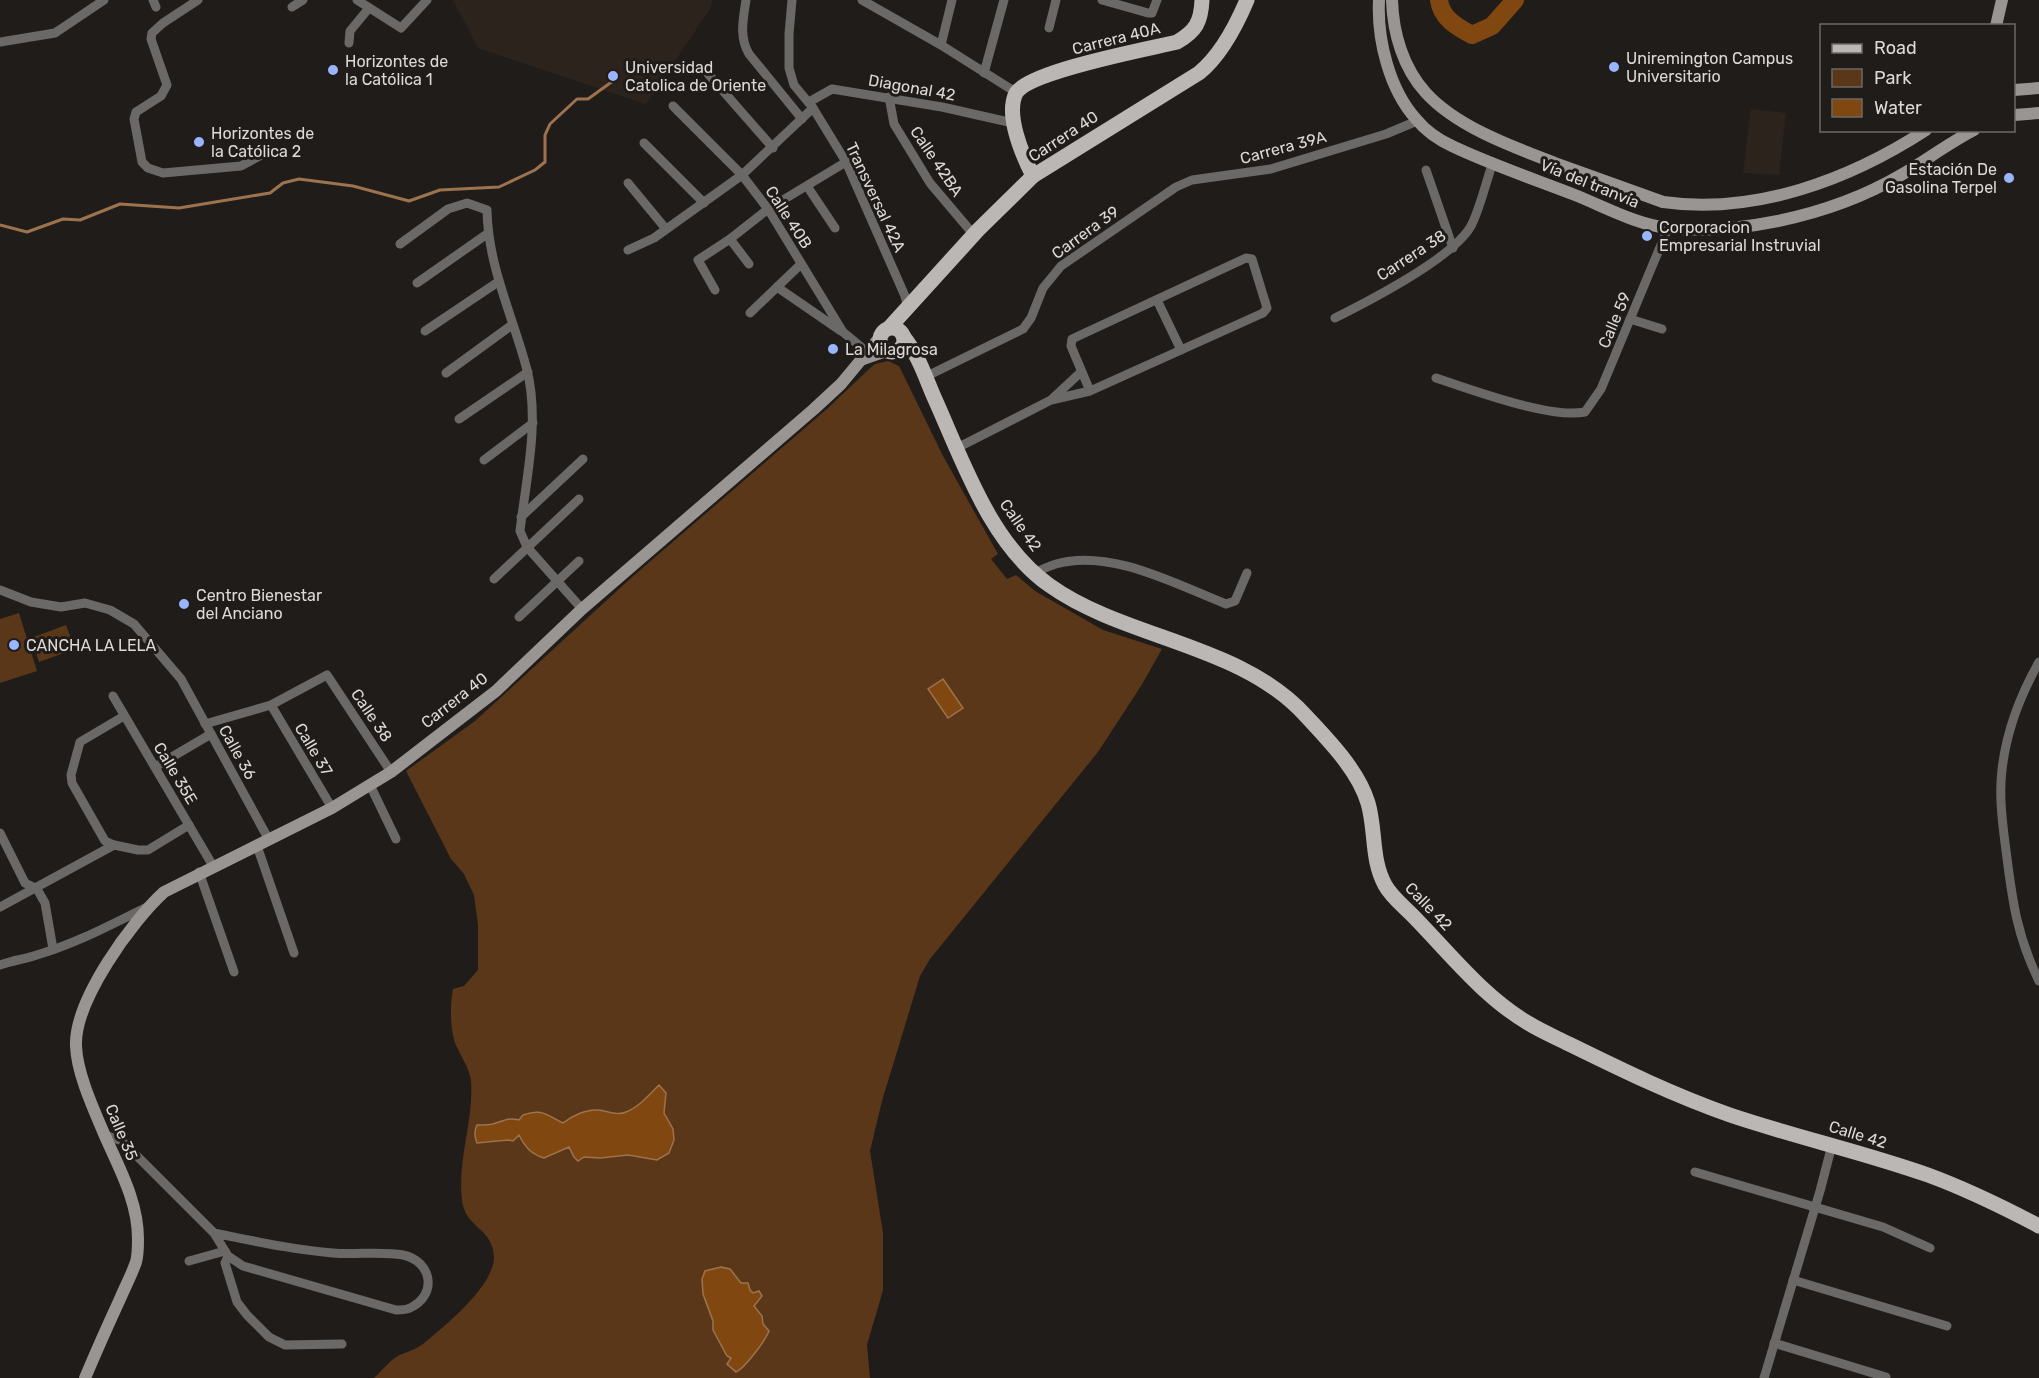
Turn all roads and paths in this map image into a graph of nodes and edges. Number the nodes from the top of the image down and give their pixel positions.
1 (104, 0) edge
2 (198, 0) edge
3 (303, 0) edge
4 (357, 0) edge
5 (427, 0) edge
6 (746, 0) edge
7 (792, 0) edge
8 (862, 0) edge
9 (952, 0) edge
10 (1004, 0) edge
11 (1056, 0) edge
12 (1103, 0) edge
13 (1157, 0) edge
14 (1202, 0) edge
15 (1247, 0) edge
16 (1392, 0) edge
17 (2002, 0) edge
18 (1379, 3) edge
19 (292, 7) dead end
20 (369, 8) junction
21 (1996, 24) edge
22 (1049, 28) dead end
23 (0, 42) edge
24 (349, 43) dead end
25 (941, 45) junction
26 (703, 68) dead end
27 (984, 73) junction
28 (2039, 88) edge
29 (2015, 90) edge
30 (1017, 93) junction
31 (889, 97) junction
32 (811, 105) junction
33 (673, 106) dead end
34 (2039, 113) edge
35 (2015, 115) edge
36 (802, 118) junction
37 (1417, 120) junction
38 (1013, 123) junction
39 (1923, 132) edge
40 (1970, 132) edge
41 (644, 143) dead end
42 (773, 148) junction
43 (267, 152) dead end
44 (846, 162) junction
45 (1493, 162) junction
46 (1426, 170) dead end
47 (742, 175) junction
48 (1033, 176) junction
49 (628, 183) dead end
50 (807, 186) junction
51 (1158, 198) joint
52 (704, 203) junction
53 (768, 209) junction
54 (835, 228) dead end
55 (1668, 228) junction
56 (666, 230) junction
57 (487, 234) junction
58 (974, 235) junction
59 (730, 239) junction
60 (400, 244) dead end
61 (1454, 248) junction
62 (628, 250) dead end
63 (749, 264) dead end
64 (801, 264) junction
65 (498, 282) junction
66 (417, 283) dead end
67 (777, 287) junction
68 (716, 290) dead end
69 (1156, 300) junction
70 (905, 311) junction
71 (750, 313) dead end
72 (1335, 318) dead end
73 (1630, 319) junction
74 (512, 325) junction
75 (1662, 329) dead end
76 (425, 331) dead end
77 (843, 332) junction
78 (892, 339) junction
79 (1181, 350) junction
80 (865, 356) junction
81 (528, 372) junction
82 (1081, 372) junction
83 (446, 373) dead end
84 (924, 375) junction
85 (1436, 378) dead end
86 (1090, 391) junction
87 (1051, 400) junction
88 (459, 419) dead end
89 (533, 423) junction
90 (957, 448) junction
91 (583, 459) dead end
92 (484, 460) dead end
93 (579, 499) dead end
94 (521, 517) junction
95 (527, 547) junction
96 (579, 561) dead end
97 (1034, 573) junction
98 (1247, 573) dead end
99 (494, 579) dead end
100 (557, 581) junction
101 (0, 590) edge
102 (582, 609) junction
103 (519, 617) dead end
104 (2039, 662) edge
105 (113, 696) dead end
106 (271, 705) junction
107 (124, 716) junction
108 (205, 724) junction
109 (211, 734) junction
110 (155, 767) junction
111 (392, 772) junction
112 (370, 784) junction
113 (332, 808) junction
114 (189, 825) junction
115 (0, 833) edge
116 (396, 839) dead end
117 (269, 840) junction
118 (114, 844) junction
119 (257, 846) junction
120 (213, 866) junction
121 (199, 872) junction
122 (37, 889) junction
123 (0, 907) edge
124 (147, 907) junction
125 (53, 949) junction
126 (294, 953) dead end
127 (0, 965) edge
128 (234, 972) dead end
129 (2039, 981) edge
130 (105, 1135) junction
131 (1832, 1145) junction
132 (1695, 1172) dead end
133 (1815, 1207) junction
134 (2039, 1226) edge
135 (214, 1233) junction
136 (1930, 1248) dead end
137 (226, 1254) junction
138 (189, 1261) dead end
139 (1793, 1280) junction
140 (1947, 1326) dead end
141 (1774, 1343) junction
142 (342, 1344) dead end
143 (1886, 1377) edge
144 (85, 1378) edge
145 (1764, 1378) edge

1 - 23 street
2 - 43 street
3 - 19 street
4 - 20 street
5 - 20 street
6 - 36 street
7 - 32 street, Transversal 42A
8 - 25 street
9 - 25 street
10 - 27 street
11 - 22 street
12 - 13 street
14 - 30 main road, Carrera 40A
15 - 48 main road, Carrera 40
16 - 39 main road, Vía del tranvía
17 - 21 main road
18 - 37 main road, Vía del tranvía
20 - 24 street
25 - 27 street
26 - 42 street
27 - 30 street
28 - 29 main road
30 - 38 main road
31 - 32 street, Diagonal 42
31 - 38 street, Diagonal 42
31 - 58 street, Calle 42BA
32 - 36 street, Diagonal 42
32 - 44 street, Transversal 42A
33 - 47 street, Calle 40B
34 - 35 main road
36 - 42 street, Diagonal 42
37 - 45 main road, Vía del tranvía
37 - 51 street, Carrera 39A
38 - 48 main road
40 - 55 main road, Vía del tranvía
41 - 52 street
42 - 47 street, Diagonal 42
44 - 50 street
44 - 70 street, Transversal 42A
45 - 55 main road, Vía del tranvía
45 - 61 street, Carrera 38
46 - 61 street
47 - 52 street, Diagonal 42
47 - 53 street, Calle 40B
48 - 58 main road, Carrera 40
49 - 56 street
50 - 53 street
50 - 54 street
51 - 84 street, Carrera 39
52 - 56 street, Diagonal 42
53 - 59 street
53 - 64 street, Calle 40B
55 - 73 street, Calle 59
56 - 62 street, Diagonal 42
57 - 60 street
57 - 65 street
57 - 66 street
58 - 70 main road, Carrera 40
59 - 63 street
59 - 68 street
61 - 72 street, Carrera 38
64 - 67 street
64 - 77 street, Calle 40B
65 - 74 street
65 - 76 street
67 - 71 street
67 - 77 street
69 - 79 street
69 - 79 street
69 - 82 street
70 - 78 main road
73 - 75 street
73 - 85 street, Calle 59
74 - 81 street
74 - 83 street
77 - 80 street, Calle 40B
78 - 80 main road
78 - 84 main road
79 - 86 street
80 - 102 main road, Carrera 40
81 - 88 street
81 - 89 street
82 - 86 street
82 - 87 street
84 - 90 main road, Calle 42
86 - 87 street
87 - 90 street
89 - 92 street
89 - 94 street
90 - 97 main road, Calle 42
91 - 94 street
93 - 95 street
94 - 95 street
95 - 99 street
95 - 100 street
96 - 100 street
97 - 98 street
97 - 131 main road, Calle 42
100 - 102 street
100 - 103 street
101 - 108 street, Calle 36
102 - 111 main road, Carrera 40
104 - 129 street
105 - 107 street, Calle 35E
106 - 108 street
106 - 111 street, Calle 38
106 - 113 street, Calle 37
107 - 110 street, Calle 35E
107 - 118 street
108 - 109 street, Calle 36
109 - 110 street
109 - 117 street, Calle 36
110 - 114 street, Calle 35E
111 - 112 main road, Carrera 40
112 - 113 main road, Carrera 40
112 - 116 street
113 - 117 main road, Carrera 40
114 - 118 street
114 - 120 street, Calle 35E
115 - 122 street
117 - 119 main road, Carrera 40
118 - 122 street
119 - 120 main road, Carrera 40
119 - 126 street
120 - 121 main road, Carrera 40
121 - 124 main road, Carrera 40
121 - 128 street
122 - 123 street
122 - 125 street
124 - 125 street, Carrera 40
124 - 130 main road, Calle 35
125 - 127 street, Carrera 40
130 - 135 street
130 - 144 main road, Calle 35
131 - 133 street
131 - 134 main road, Calle 42
132 - 133 street
133 - 136 street
133 - 139 street
135 - 137 street
135 - 137 street
137 - 138 street
137 - 142 street
139 - 140 street
139 - 141 street
141 - 143 street
141 - 145 street

